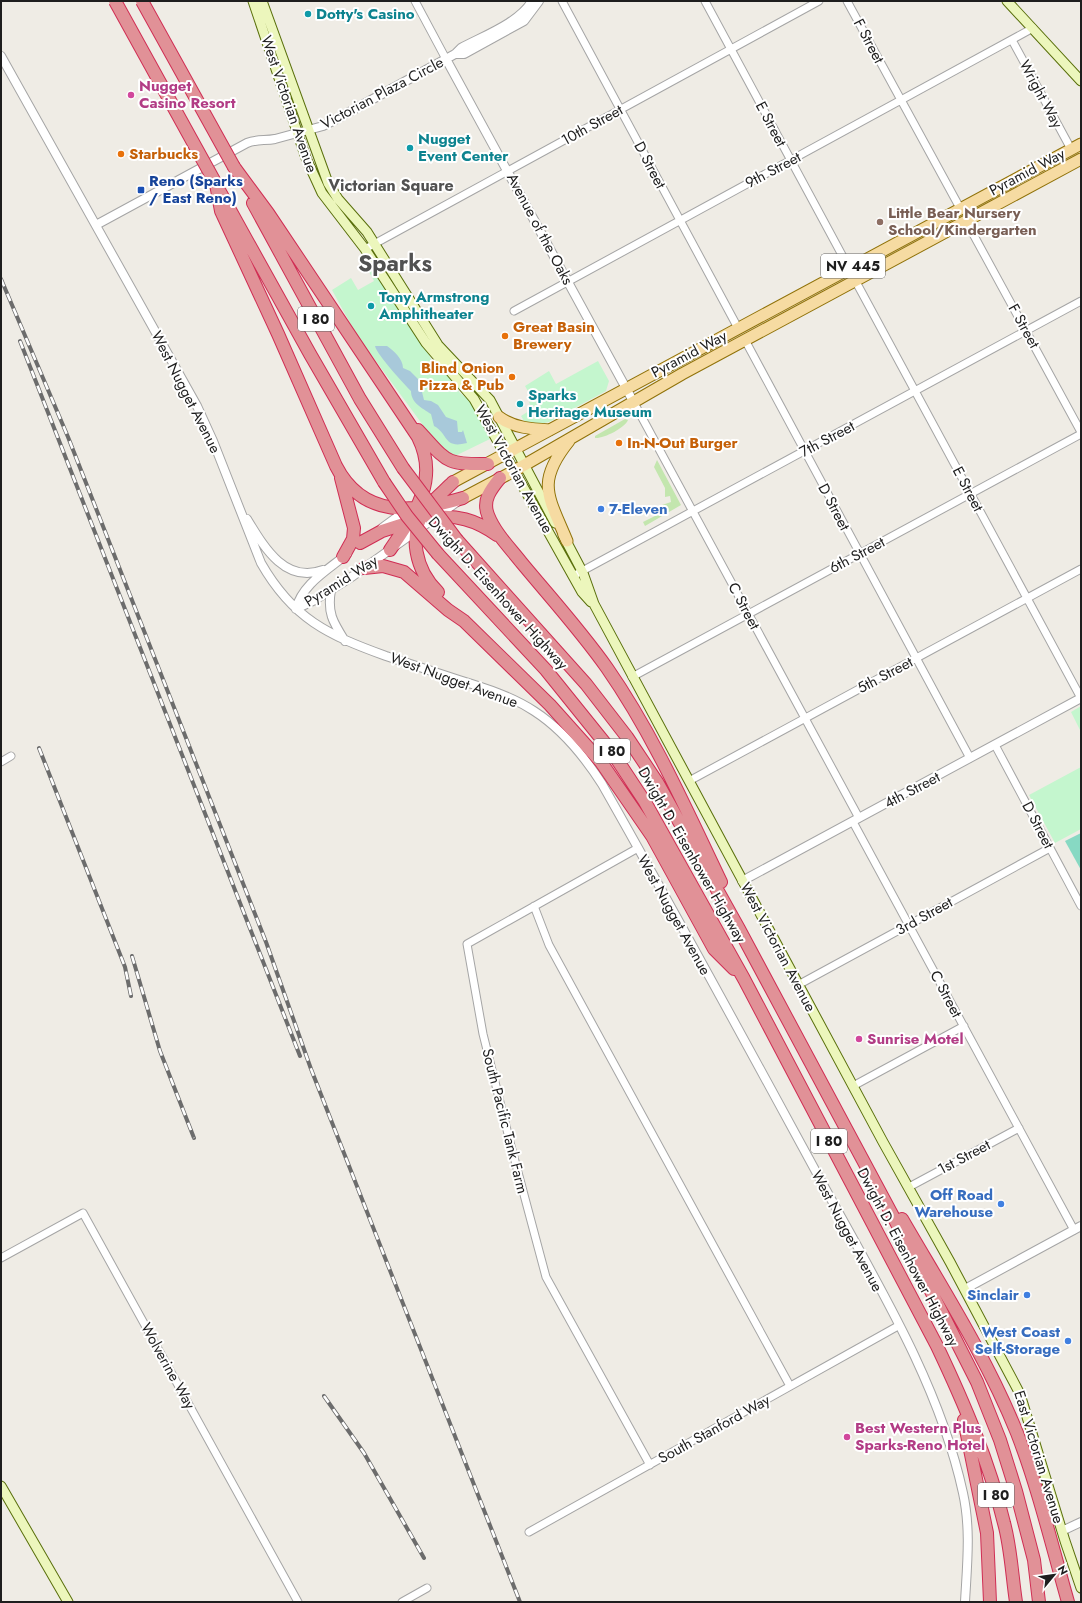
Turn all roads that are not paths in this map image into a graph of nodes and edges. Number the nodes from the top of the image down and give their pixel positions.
1 (116, 1) edge
2 (142, 1) edge
3 (252, 1) edge
4 (262, 1) edge
5 (415, 1) edge
6 (532, 1) edge
7 (539, 1) edge
8 (562, 1) edge
9 (705, 1) edge
10 (819, 1) edge
11 (847, 1) edge
12 (1007, 1) edge
13 (1032, 28) junction
14 (1012, 40) junction
15 (731, 49) junction
16 (455, 54) junction
17 (1, 56) edge
18 (446, 60) junction
19 (1081, 81) edge
20 (901, 100) junction
21 (620, 109) junction
22 (309, 130) junction
23 (297, 133) junction
24 (1076, 146) edge
25 (791, 160) junction
26 (1080, 162) edge
27 (234, 167) junction
28 (508, 171) junction
29 (216, 184) junction
30 (960, 208) junction
31 (680, 220) junction
32 (966, 220) junction
33 (96, 225) junction
34 (374, 244) junction
35 (365, 249) junction
36 (849, 268) junction
37 (855, 280) junction
38 (568, 282) junction
39 (1081, 301) edge
40 (514, 311) dead end
41 (738, 328) junction
42 (1026, 331) junction
43 (745, 340) junction
44 (915, 391) junction
45 (630, 395) junction
46 (401, 411) junction
47 (499, 417) junction
48 (551, 430) junction
49 (1081, 433) edge
50 (575, 434) junction
51 (516, 448) junction
52 (804, 451) junction
53 (505, 454) junction
54 (488, 464) junction
55 (524, 464) junction
56 (514, 471) junction
57 (340, 475) junction
58 (500, 478) junction
59 (453, 482) joint
60 (971, 494) junction
61 (463, 498) junction
62 (237, 503) junction
63 (693, 511) junction
64 (417, 514) junction
65 (437, 517) junction
66 (503, 539) junction
67 (567, 541) junction
68 (360, 543) joint
69 (390, 550) joint
70 (860, 554) junction
71 (343, 557) junction
72 (364, 568) junction
73 (1081, 568) edge
74 (327, 569) junction
75 (577, 573) junction
76 (331, 590) junction
77 (1027, 598) junction
78 (296, 609) junction
79 (748, 614) junction
80 (464, 621) junction
81 (345, 642) junction
82 (916, 658) junction
83 (632, 676) junction
84 (1081, 698) edge
85 (805, 718) junction
86 (995, 745) junction
87 (11, 756) dead end
88 (970, 758) junction
89 (1, 762) edge
90 (689, 781) junction
91 (856, 820) junction
92 (638, 848) junction
93 (1050, 848) junction
94 (742, 881) junction
95 (534, 906) junction
96 (1081, 906) edge
97 (908, 924) junction
98 (739, 929) junction
99 (744, 979) junction
100 (798, 985) junction
101 (964, 1026) junction
102 (853, 1086) junction
103 (1019, 1128) junction
104 (855, 1146) junction
105 (909, 1187) junction
106 (1077, 1228) edge
107 (1, 1258) edge
108 (965, 1288) junction
109 (898, 1326) junction
110 (790, 1386) junction
111 (960, 1393) junction
112 (650, 1465) junction
113 (1, 1486) edge
114 (1081, 1522) edge
115 (1062, 1531) junction
116 (529, 1532) dead end
117 (427, 1588) dead end
118 (1081, 1588) edge
119 (68, 1602) edge
120 (298, 1602) edge
121 (402, 1602) edge
122 (965, 1602) edge
123 (990, 1602) edge
124 (1016, 1602) edge
125 (1039, 1602) edge
126 (1068, 1602) edge

1 - 29 highway, Dwight D. Eisenhower Highway / I 80, bridge
2 - 27 highway, Dwight D. Eisenhower Highway / I 80, bridge
3 - 23 main road, West Victorian Avenue
4 - 22 main road, West Victorian Avenue
5 - 18 street, Avenue of the Oaks
6 - 16 street, Victorian Plaza Circle
7 - 16 street, Victorian Plaza Circle
8 - 21 street, D Street
9 - 15 street, E Street
10 - 15 street, 10th Street
11 - 20 street, F Street
12 - 13 main road
13 - 14 street, 9th Street
13 - 19 main road
14 - 20 street, 9th Street
14 - 24 street, Wright Way
15 - 21 street, 10th Street
15 - 25 street, E Street
16 - 18 street, Victorian Plaza Circle
17 - 33 street, West Nugget Avenue
18 - 22 street, Victorian Plaza Circle
18 - 28 street, Avenue of the Oaks
20 - 25 street, 9th Street
20 - 30 street, F Street
21 - 28 street, 10th Street
21 - 31 street, D Street
22 - 23 street, Victorian Plaza Circle
22 - 34 main road, West Victorian Avenue
23 - 33 street, Victorian Plaza Circle
23 - 35 main road, West Victorian Avenue
24 - 30 main road, Pyramid Way / NV 445
25 - 31 street, 9th Street
25 - 36 street, E Street
26 - 32 main road, Pyramid Way / NV 445
27 - 46 highway
27 - 98 highway, Dwight D. Eisenhower Highway / I 80, bridge
28 - 34 street, 10th Street
28 - 38 street, Avenue of the Oaks
29 - 57 highway
29 - 99 highway, Dwight D. Eisenhower Highway / I 80, bridge
30 - 36 main road, Pyramid Way / NV 445
31 - 38 street, 9th Street
31 - 41 street, D Street
32 - 37 main road, Pyramid Way / NV 445
32 - 42 street, F Street
33 - 62 street, West Nugget Avenue
34 - 35 street, 10th Street
34 - 47 main road, West Victorian Avenue
35 - 53 main road, West Victorian Avenue
36 - 41 main road, Pyramid Way / NV 445
37 - 43 main road, Pyramid Way / NV 445
37 - 44 street, E Street
38 - 40 street, 9th Street
38 - 45 street, Avenue of the Oaks
39 - 42 street, 7th Street
41 - 45 main road, Pyramid Way / NV 445
42 - 44 street, 7th Street
42 - 49 street, F Street
43 - 45 main road, Pyramid Way / NV 445
43 - 52 street, D Street
44 - 52 street, 7th Street
44 - 60 street, E Street
45 - 48 main road, Pyramid Way / NV 445
45 - 50 main road, Pyramid Way / NV 445
45 - 63 street, C Street
46 - 54 highway
46 - 64 highway
47 - 48 main road
47 - 51 main road, West Victorian Avenue
48 - 51 main road, Pyramid Way / NV 445
49 - 60 street, 6th Street
50 - 55 main road, Pyramid Way / NV 445
50 - 67 main road
51 - 53 main road, Pyramid Way / NV 445
51 - 55 main road, West Victorian Avenue
52 - 63 street, 7th Street
52 - 70 street, D Street
53 - 54 main road, Pyramid Way / NV 445
53 - 56 main road, West Victorian Avenue
54 - 59 main road, Pyramid Way / NV 445
55 - 56 main road, Pyramid Way / NV 445
55 - 67 main road, West Victorian Avenue
56 - 58 main road, Pyramid Way / NV 445
56 - 75 main road, West Victorian Avenue
57 - 64 highway
57 - 71 highway
58 - 61 main road, Pyramid Way / NV 445
58 - 66 highway
59 - 64 highway
60 - 70 street, 6th Street
60 - 77 street, E Street
61 - 64 highway
61 - 65 street, Pyramid Way / NV 445
62 - 74 street
62 - 78 street, West Nugget Avenue
63 - 75 street, 7th Street
63 - 79 street, C Street
64 - 65 highway
64 - 68 highway
64 - 69 highway
64 - 80 highway
65 - 66 highway
66 - 98 highway
67 - 75 main road, West Victorian Avenue
68 - 71 street, Pyramid Way
69 - 72 street, Pyramid Way
70 - 79 street, 6th Street
70 - 82 street, D Street
71 - 74 street, Pyramid Way
72 - 76 street, Pyramid Way
72 - 80 highway
73 - 77 street, 5th Street
74 - 78 street, Pyramid Way
75 - 83 main road, West Victorian Avenue
76 - 78 street, Pyramid Way
76 - 81 street
77 - 82 street, 5th Street
77 - 84 street, E Street
78 - 81 street, West Nugget Avenue
79 - 83 street, 6th Street
79 - 85 street, C Street
80 - 99 highway
81 - 92 street, West Nugget Avenue
82 - 85 street, 5th Street
82 - 88 street, D Street
83 - 90 main road, West Victorian Avenue
84 - 86 street, 4th Street
85 - 90 street, 5th Street
85 - 91 street, C Street
86 - 88 street, 4th Street
86 - 93 street, D Street
87 - 89 street
88 - 91 street, 4th Street
90 - 94 main road, West Victorian Avenue
91 - 94 street, 4th Street
91 - 97 street, C Street
92 - 95 street, South Pacific Tank Farm
92 - 109 street, West Nugget Avenue
93 - 96 street, D Street
93 - 97 street, 3rd Street
94 - 100 main road, West Victorian Avenue
95 - 110 street
95 - 112 street, South Pacific Tank Farm
97 - 100 street, 3rd Street
97 - 101 street, C Street
98 - 104 highway, Dwight D. Eisenhower Highway / I 80
99 - 111 highway, Dwight D. Eisenhower Highway / I 80
100 - 102 main road, West Victorian Avenue
101 - 102 street
101 - 103 street, C Street
102 - 105 main road, West Victorian Avenue
103 - 105 street, 1st Street
103 - 106 street, C Street
104 - 125 highway, Dwight D. Eisenhower Highway / I 80
104 - 126 highway
105 - 108 main road, West Victorian Avenue
106 - 108 street
107 - 120 street, Wolverine Way
108 - 115 main road, East Victorian Avenue
109 - 110 street, South Stanford Way
109 - 122 street, West Nugget Avenue
110 - 112 street, South Stanford Way
111 - 123 highway
111 - 124 highway, Dwight D. Eisenhower Highway / I 80
112 - 116 street, South Stanford Way
113 - 119 main road
114 - 115 street
115 - 118 main road, East Victorian Avenue
117 - 121 street

